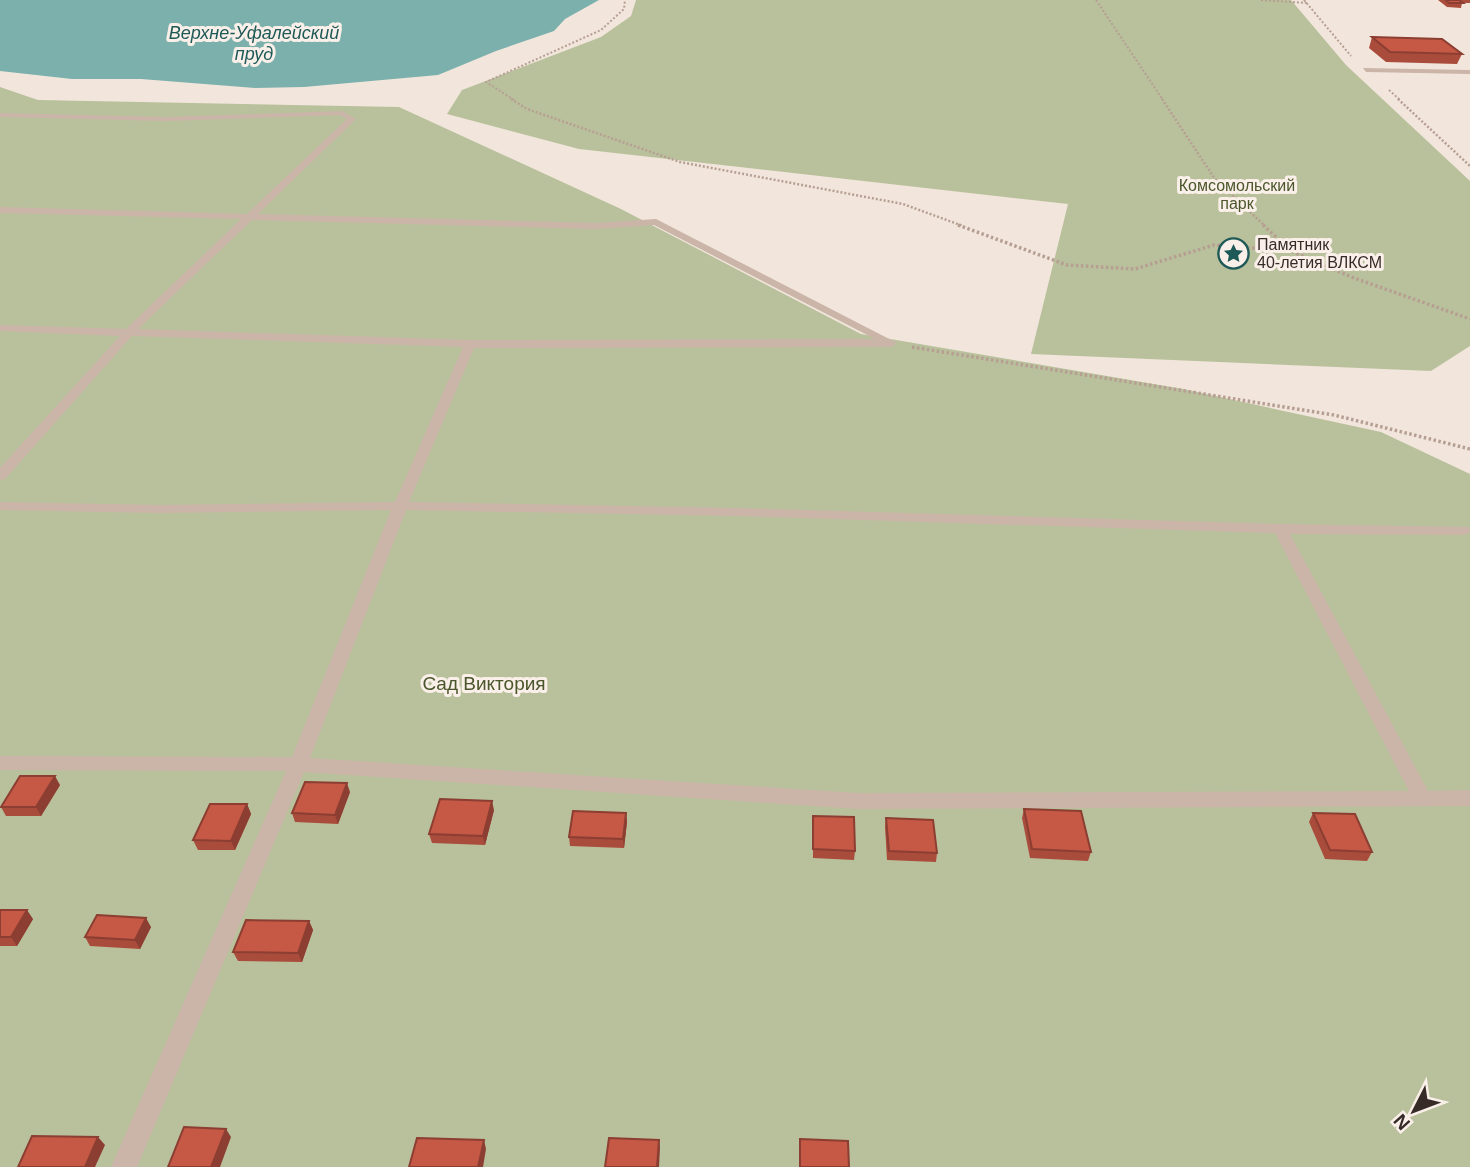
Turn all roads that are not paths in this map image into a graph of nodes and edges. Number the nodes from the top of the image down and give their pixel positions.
1 (1366, 70) dead end
2 (1470, 72) edge
3 (0, 115) edge
4 (0, 210) edge
5 (251, 218) junction
6 (0, 328) edge
7 (130, 331) junction
8 (470, 344) junction
9 (0, 476) edge
10 (0, 506) edge
11 (400, 506) junction
12 (1280, 529) junction
13 (1464, 530) dead end
14 (0, 764) edge
15 (298, 764) junction
16 (1422, 797) junction
17 (1470, 798) edge
18 (124, 1167) edge

1 - 2 street
3 - 5 lane
4 - 5 lane
5 - 7 lane
5 - 8 lane
6 - 7 lane
7 - 8 lane
7 - 9 lane
8 - 11 lane
10 - 11 lane
11 - 12 lane
11 - 15 lane
12 - 13 lane
12 - 16 lane
14 - 15 lane
15 - 16 lane
15 - 18 lane
16 - 17 lane

